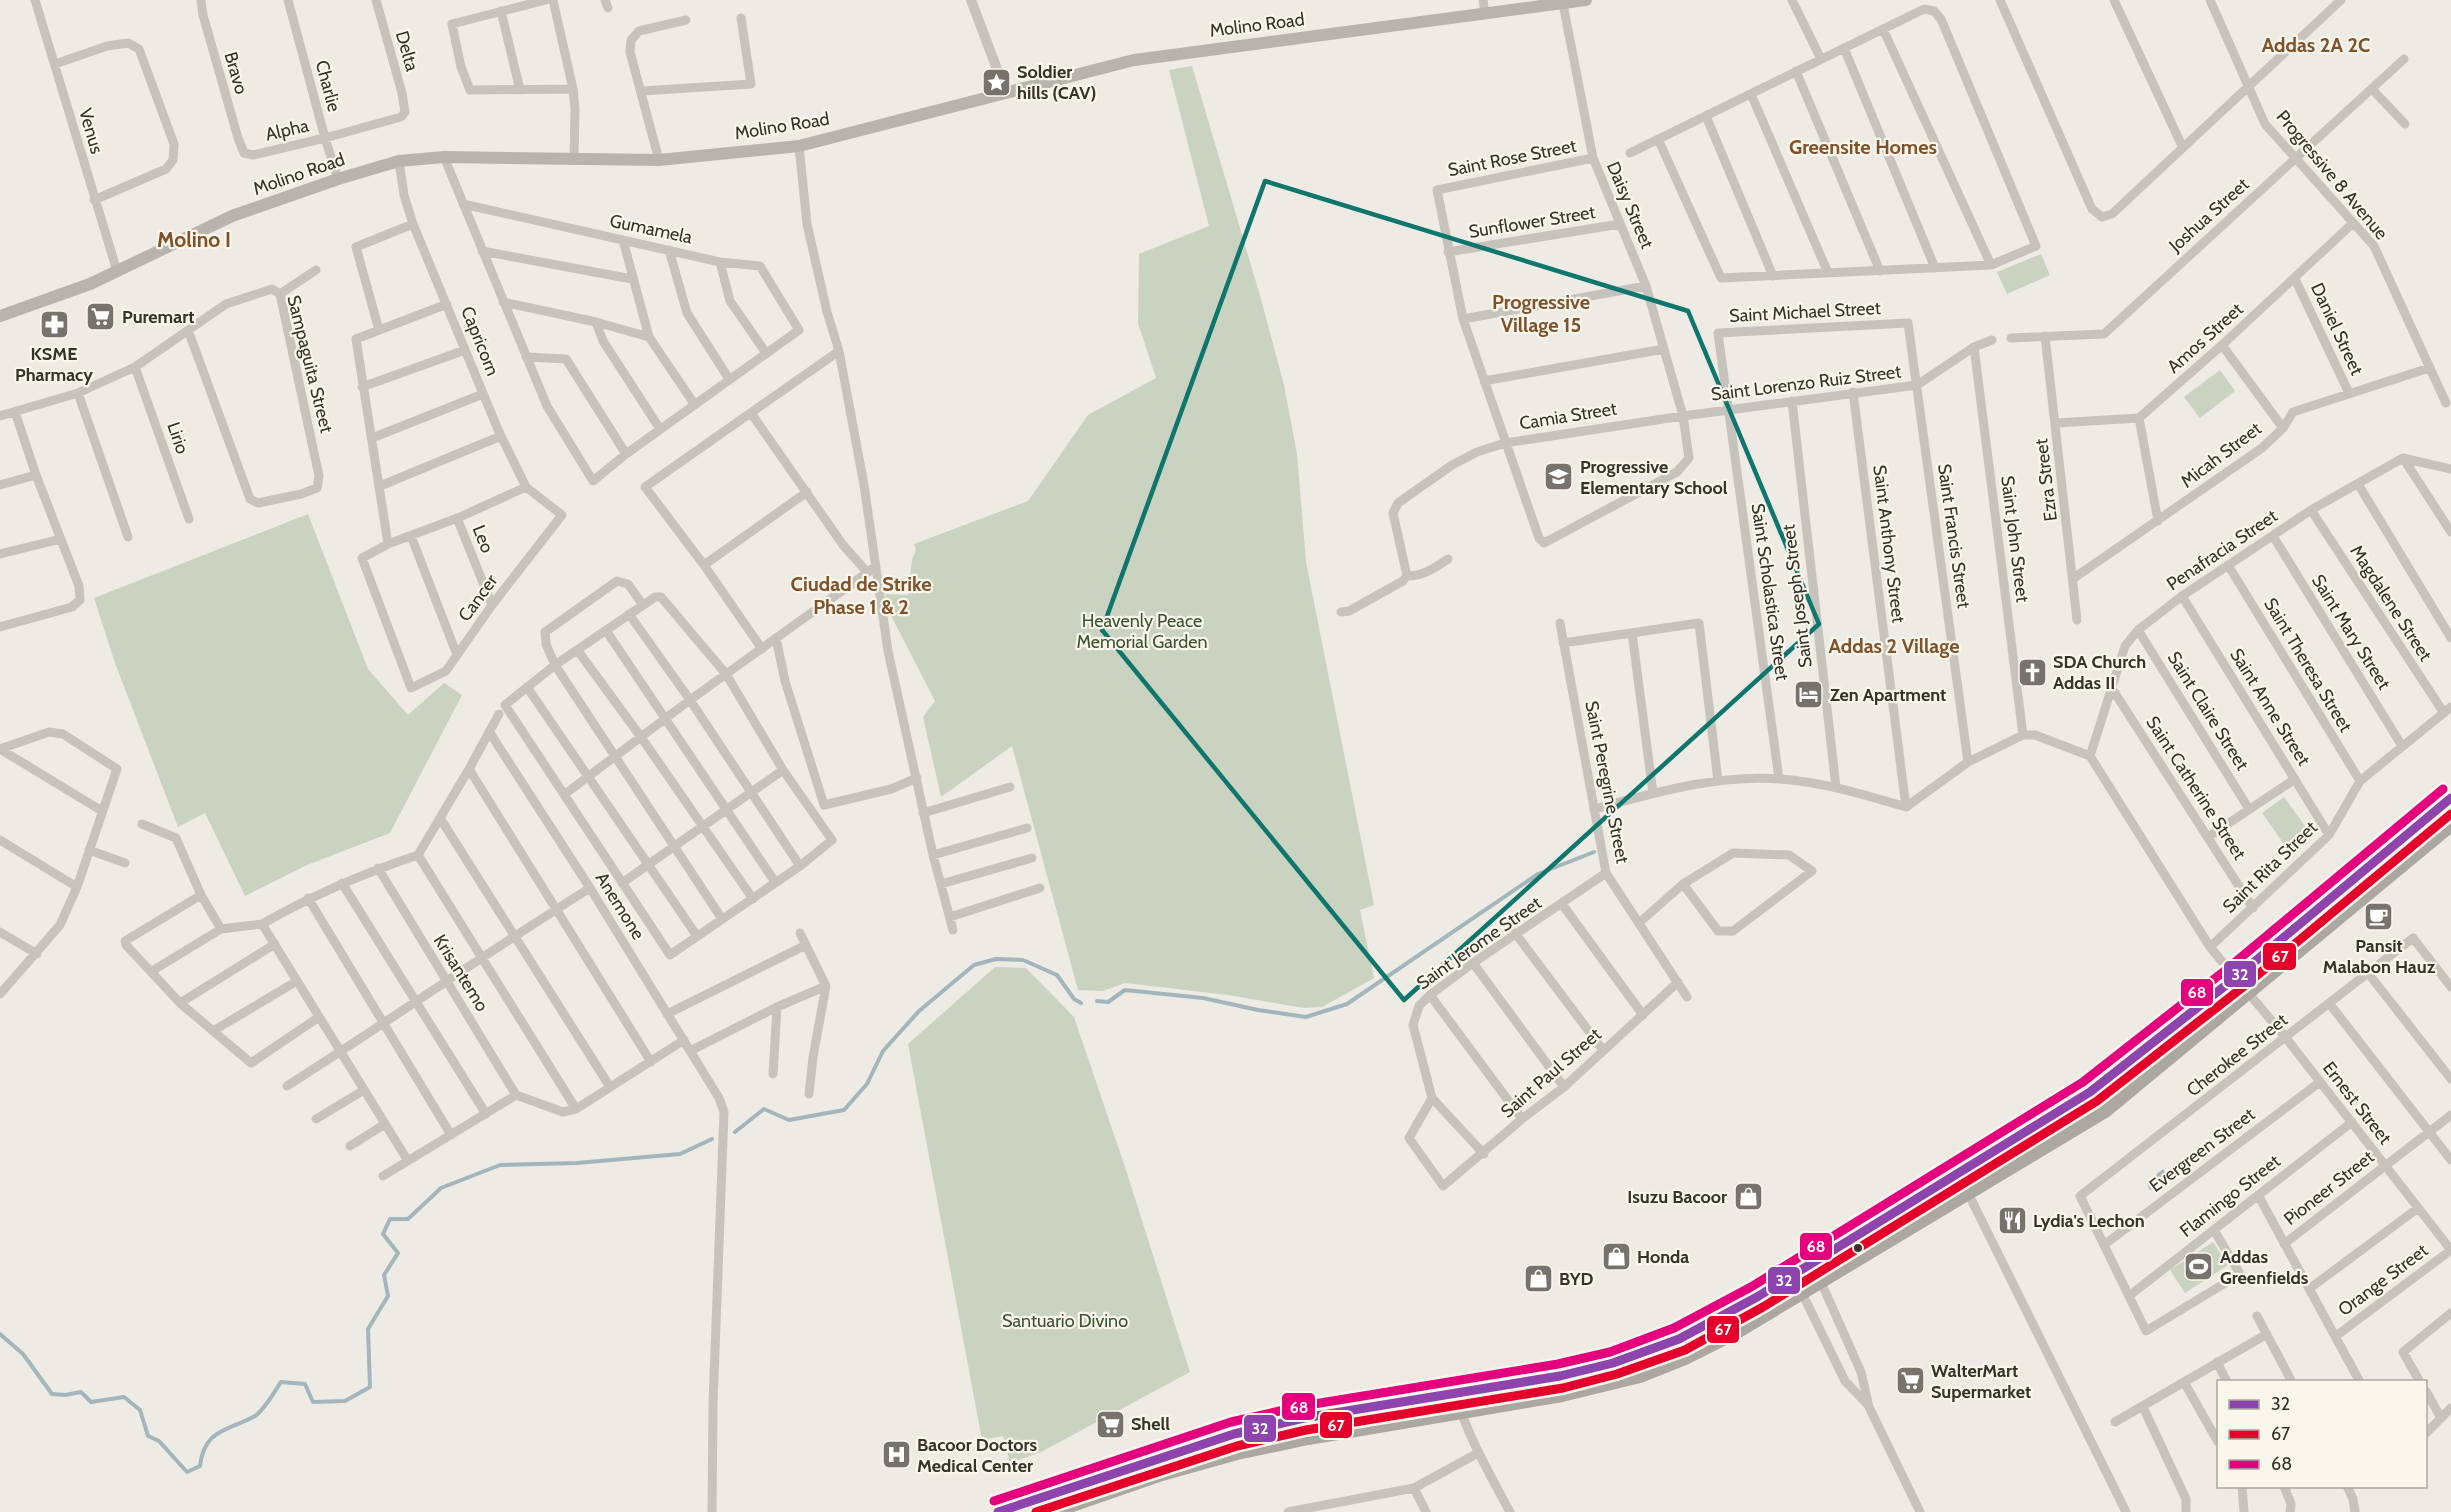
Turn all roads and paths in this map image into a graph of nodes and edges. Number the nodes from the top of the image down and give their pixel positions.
1 (35, 0) edge
2 (201, 0) edge
3 (288, 0) edge
4 (376, 0) edge
5 (546, 0) edge
6 (553, 0) edge
7 (971, 0) edge
8 (1483, 0) edge
9 (1586, 0) edge
10 (1792, 0) edge
11 (2000, 0) edge
12 (2114, 0) edge
13 (2210, 0) edge
14 (2341, 0) edge
15 (1563, 4) junction
16 (501, 11) junction
17 (1485, 14) junction
18 (741, 18) dead end
19 (687, 20) dead end
20 (1883, 28) junction
21 (1844, 48) junction
22 (1821, 59) junction
23 (2404, 59) dead end
24 (55, 64) junction
25 (1796, 71) junction
26 (2249, 86) junction
27 (573, 89) junction
28 (2372, 89) junction
29 (520, 90) junction
30 (642, 91) junction
31 (1006, 93) junction
32 (1751, 94) junction
33 (405, 112) joint
34 (1706, 116) junction
35 (2405, 124) dead end
36 (324, 138) junction
37 (1658, 139) junction
38 (799, 146) junction
39 (2183, 148) junction
40 (244, 153) joint
41 (1630, 153) dead end
42 (444, 157) junction
43 (1593, 158) junction
44 (574, 159) junction
45 (2295, 159) junction
46 (659, 160) junction
47 (399, 161) junction
48 (338, 179) junction
49 (1437, 190) joint
50 (94, 200) junction
51 (463, 204) junction
52 (413, 224) junction
53 (1620, 224) junction
54 (2352, 224) junction
55 (623, 240) junction
56 (669, 250) junction
57 (482, 251) junction
58 (1448, 252) junction
59 (720, 262) junction
60 (1991, 266) junction
61 (1935, 268) junction
62 (316, 270) dead end
63 (117, 271) junction
64 (1880, 271) junction
65 (1828, 273) junction
66 (1773, 276) junction
67 (632, 279) junction
68 (2295, 279) junction
69 (1646, 285) junction
70 (280, 294) junction
71 (503, 302) junction
72 (447, 304) junction
73 (0, 316) edge
74 (1462, 319) junction
75 (596, 321) junction
76 (188, 330) junction
77 (379, 330) junction
78 (2045, 336) junction
79 (649, 337) junction
80 (2011, 338) dead end
81 (1992, 340) dead end
82 (2222, 345) junction
83 (1974, 347) junction
84 (1664, 349) junction
85 (465, 350) junction
86 (839, 351) junction
87 (766, 353) junction
88 (526, 357) junction
89 (135, 367) junction
90 (2429, 368) junction
91 (729, 379) junction
92 (1484, 381) junction
93 (1917, 386) junction
94 (362, 387) junction
95 (1853, 392) junction
96 (78, 393) junction
97 (2349, 393) junction
98 (483, 394) junction
99 (1792, 401) junction
100 (2446, 403) dead end
101 (695, 405) junction
102 (1729, 410) junction
103 (15, 412) junction
104 (751, 413) junction
105 (0, 416) edge
106 (1683, 416) junction
107 (2139, 418) junction
108 (2056, 423) junction
109 (2283, 428) junction
110 (660, 429) junction
111 (501, 436) junction
112 (372, 438) junction
113 (1504, 443) junction
114 (626, 454) junction
115 (2403, 458) junction
116 (2451, 469) edge
117 (36, 475) junction
118 (2358, 484) junction
119 (0, 485) edge
120 (380, 486) junction
121 (526, 487) junction
122 (807, 492) junction
123 (2311, 510) junction
124 (562, 514) joint
125 (458, 518) junction
126 (189, 519) dead end
127 (2158, 520) junction
128 (2451, 532) edge
129 (411, 536) junction
130 (2273, 536) junction
131 (128, 537) dead end
132 (61, 539) junction
133 (388, 544) junction
134 (0, 555) edge
135 (1448, 559) dead end
136 (704, 565) junction
137 (2228, 565) junction
138 (871, 570) junction
139 (1407, 576) junction
140 (2074, 578) junction
141 (2182, 596) junction
142 (643, 604) junction
143 (492, 605) junction
144 (1341, 612) dead end
145 (629, 614) junction
146 (2077, 620) dead end
147 (1560, 623) dead end
148 (0, 627) edge
149 (2138, 630) junction
150 (607, 632) junction
151 (1632, 633) junction
152 (776, 638) junction
153 (2451, 638) edge
154 (1563, 643) junction
155 (762, 649) junction
156 (578, 651) junction
157 (457, 655) junction
158 (555, 665) junction
159 (726, 674) junction
160 (527, 687) junction
161 (2111, 687) junction
162 (690, 700) junction
163 (2447, 710) edge
164 (499, 714) dead end
165 (666, 718) junction
166 (490, 733) junction
167 (2023, 735) junction
168 (641, 737) junction
169 (2402, 746) junction
170 (0, 749) edge
171 (616, 755) junction
172 (2090, 756) junction
173 (1968, 762) junction
174 (470, 769) junction
175 (783, 770) junction
176 (588, 776) junction
177 (917, 778) junction
178 (1779, 779) junction
179 (2295, 779) junction
180 (1718, 781) junction
181 (2360, 781) junction
182 (1010, 787) dead end
183 (1836, 787) junction
184 (752, 792) junction
185 (1653, 793) junction
186 (564, 794) junction
187 (2451, 798) edge
188 (1906, 807) junction
189 (726, 808) junction
190 (1594, 809) junction
191 (2249, 809) junction
192 (102, 811) junction
193 (923, 813) junction
194 (440, 818) junction
195 (142, 824) dead end
196 (2451, 825) edge
197 (701, 826) junction
198 (1026, 828) dead end
199 (2329, 835) junction
200 (2208, 837) junction
201 (0, 840) edge
202 (675, 846) junction
203 (89, 850) junction
204 (418, 855) junction
205 (933, 855) junction
206 (1032, 858) dead end
207 (125, 862) dead end
208 (648, 864) junction
209 (800, 866) junction
210 (378, 868) junction
211 (1606, 873) junction
212 (775, 882) junction
213 (342, 883) junction
214 (622, 883) junction
215 (941, 884) junction
216 (1683, 884) junction
217 (77, 886) junction
218 (590, 888) junction
219 (1040, 888) dead end
220 (201, 895) junction
221 (308, 898) junction
222 (753, 899) junction
223 (1562, 904) junction
224 (2253, 908) junction
225 (556, 909) junction
226 (950, 917) junction
227 (722, 919) junction
228 (1640, 922) junction
229 (262, 924) junction
230 (221, 929) junction
231 (953, 930) dead end
232 (0, 932) edge
233 (800, 933) dead end
234 (1515, 933) junction
235 (514, 935) junction
236 (697, 936) junction
237 (275, 944) junction
238 (806, 945) junction
239 (2210, 946) junction
240 (37, 954) junction
241 (481, 957) junction
242 (1473, 963) junction
243 (152, 971) junction
244 (2368, 973) junction
245 (2235, 978) junction
246 (297, 981) junction
247 (447, 982) junction
248 (1678, 982) junction
249 (826, 986) junction
250 (2451, 987) edge
251 (2246, 993) junction
252 (0, 994) edge
253 (1430, 995) junction
254 (1687, 997) dead end
255 (415, 1001) junction
256 (180, 1003) junction
257 (2329, 1003) junction
258 (777, 1007) junction
259 (667, 1014) junction
260 (1643, 1015) junction
261 (319, 1017) junction
262 (383, 1022) junction
263 (213, 1031) junction
264 (2286, 1038) junction
265 (684, 1041) junction
266 (1603, 1050) junction
267 (690, 1051) junction
268 (340, 1052) junction
269 (651, 1062) junction
270 (773, 1074) dead end
271 (2451, 1079) edge
272 (2320, 1082) junction
273 (287, 1086) dead end
274 (610, 1087) junction
275 (1564, 1087) junction
276 (364, 1090) junction
277 (809, 1094) dead end
278 (516, 1095) junction
279 (1432, 1098) junction
280 (576, 1109) junction
281 (486, 1114) junction
282 (2451, 1115) edge
283 (316, 1119) dead end
284 (1522, 1119) junction
285 (2352, 1122) junction
286 (385, 1124) junction
287 (2429, 1132) junction
288 (452, 1135) junction
289 (350, 1146) dead end
290 (1484, 1154) junction
291 (2451, 1160) edge
292 (408, 1161) junction
293 (2385, 1166) junction
294 (383, 1176) dead end
295 (1968, 1193) junction
296 (2258, 1195) junction
297 (2418, 1208) junction
298 (2214, 1230) junction
299 (2284, 1244) junction
300 (2104, 1245) junction
301 (2451, 1250) edge
302 (1821, 1282) junction
303 (2310, 1289) junction
304 (1802, 1293) junction
305 (2129, 1296) junction
306 (2451, 1313) edge
307 (2257, 1316) dead end
308 (2267, 1334) junction
309 (2336, 1336) junction
310 (1852, 1353) junction
311 (1836, 1361) junction
312 (2217, 1362) junction
313 (2226, 1380) edge
314 (2291, 1380) edge
315 (2359, 1380) edge
316 (2419, 1380) edge
317 (2184, 1382) junction
318 (1455, 1393) junction
319 (2427, 1393) edge
320 (1869, 1407) junction
321 (2143, 1407) junction
322 (2451, 1408) edge
323 (1460, 1412) junction
324 (2441, 1418) junction
325 (2115, 1422) dead end
326 (2427, 1432) edge
327 (2217, 1440) edge
328 (1478, 1453) junction
329 (1414, 1488) junction
330 (2242, 1488) edge
331 (2285, 1488) edge
332 (2347, 1488) edge
333 (1337, 1503) junction
334 (712, 1512) edge
335 (998, 1512) edge
336 (1052, 1512) edge
337 (1288, 1512) edge
338 (1342, 1512) edge
339 (1426, 1512) edge
340 (1510, 1512) edge
341 (1920, 1512) edge
342 (2126, 1512) edge
343 (2186, 1512) edge
344 (2244, 1512) edge
345 (2290, 1512) edge
346 (2355, 1512) edge

1 - 24 street, Venus
2 - 40 street, Bravo
3 - 36 street, Charlie
4 - 33 street, Delta
5 - 16 street
6 - 27 street
7 - 31 street
8 - 17 street
9 - 15 main road, Molino Road
10 - 22 street
11 - 39 street
12 - 39 street
13 - 26 street, Progressive 8 Avenue
14 - 26 street
15 - 17 main road, Molino Road
15 - 43 street, Daisy Street
16 - 29 street
16 - 29 street
17 - 31 main road, Molino Road
18 - 30 street
19 - 30 street
20 - 21 street
20 - 60 street
20 - 60 street
21 - 22 street
21 - 61 street
22 - 25 street
23 - 28 street, Joshua Street
24 - 50 street, Venus
24 - 50 street
25 - 32 street
25 - 64 street
26 - 39 street
26 - 45 street, Progressive 8 Avenue
27 - 29 street
27 - 44 street
28 - 35 street
28 - 45 street, Joshua Street
30 - 46 street
31 - 38 main road, Molino Road
32 - 34 street
32 - 65 street
33 - 36 street, Alpha
34 - 37 street
34 - 66 street
36 - 40 street, Alpha
36 - 48 street, Charlie
37 - 41 street
37 - 66 street
38 - 46 main road, Molino Road
38 - 86 street
42 - 44 main road, Molino Road
42 - 47 main road, Molino Road
42 - 51 street
43 - 49 street, Saint Rose Street
43 - 53 street, Daisy Street
44 - 46 main road, Molino Road
45 - 54 street, Progressive 8 Avenue
45 - 78 street, Joshua Street
47 - 48 main road, Molino Road
47 - 52 street, Capricorn
48 - 63 main road, Molino Road
49 - 58 street, Camia Street
50 - 63 street, Venus
51 - 55 street, Gumamela
51 - 57 street
52 - 72 street, Capricorn
52 - 77 street
53 - 58 street, Sunflower Street
53 - 69 street, Daisy Street
54 - 68 street, Amos Street
54 - 90 street, Progressive 8 Avenue
55 - 56 street, Gumamela
55 - 67 street
56 - 59 street, Gumamela
56 - 91 street
57 - 67 street
57 - 71 street
58 - 74 street, Camia Street
59 - 87 street
59 - 87 street, Gumamela
60 - 61 street
61 - 64 street
62 - 70 street
63 - 73 main road, Molino Road
64 - 65 street
65 - 66 street
67 - 79 street
68 - 82 street, Amos Street
68 - 97 street, Daniel Street
69 - 74 street
69 - 84 street, Daisy Street
70 - 76 street, Sampaguita Street
70 - 76 street, Sampaguita Street
71 - 75 street
71 - 88 street
72 - 77 street
72 - 85 street, Capricorn
74 - 92 street, Camia Street
75 - 79 street
75 - 110 street
76 - 89 street, Sampaguita Street
77 - 94 street
78 - 80 street, Joshua Street
78 - 108 street, Ezra Street
79 - 101 street
81 - 83 street, Saint Lorenzo Ruiz Street
82 - 107 street, Amos Street
82 - 109 street
83 - 93 street, Saint Lorenzo Ruiz Street
83 - 167 street, Saint John Street
84 - 92 street
84 - 106 street, Daisy Street
85 - 94 street
85 - 98 street, Capricorn
86 - 104 street
86 - 138 street
87 - 91 street
88 - 114 street
88 - 114 street
89 - 96 street, Sampaguita Street
89 - 126 street, Lirio
90 - 97 street, Micah Street
90 - 100 street, Progressive 8 Avenue
91 - 101 street
92 - 113 street, Camia Street
93 - 95 street, Saint Lorenzo Ruiz Street
93 - 102 street, Saint Michael Street
93 - 173 street, Saint Francis Street
94 - 112 street
95 - 99 street, Saint Lorenzo Ruiz Street
95 - 188 street, Saint Anthony Street
96 - 103 street, Sampaguita Street
96 - 131 street
97 - 109 street, Micah Street
98 - 111 street, Capricorn
98 - 112 street
99 - 102 street, Saint Lorenzo Ruiz Street
99 - 183 street, Saint Joseph Street
101 - 110 street
102 - 106 street, Saint Lorenzo Ruiz Street
102 - 178 street, Saint Scholastica Street
103 - 105 street, Sampaguita Street
103 - 117 street
104 - 122 street
104 - 136 street
106 - 113 street, Camia Street
106 - 113 street, Daisy Street
107 - 108 street
107 - 127 street
108 - 140 street, Ezra Street
109 - 127 street, Micah Street
110 - 114 street
111 - 120 street
111 - 121 street, Capricorn
112 - 120 street
113 - 139 street
115 - 116 street
115 - 118 street, Penafracia Street
115 - 128 street
117 - 119 street
117 - 132 street
118 - 123 street, Penafracia Street
118 - 153 street
120 - 133 street
121 - 124 street, Capricorn
121 - 125 street
122 - 136 street
122 - 138 street
123 - 130 street, Penafracia Street
123 - 163 street, Magdalene Street
124 - 143 street, Cancer
125 - 129 street
125 - 143 street, Leo
127 - 140 street, Micah Street
129 - 133 street
129 - 157 street
130 - 137 street, Penafracia Street
130 - 169 street, Saint Mary Street
132 - 134 street
132 - 148 street
133 - 157 street, Cancer
135 - 139 street
136 - 155 street
137 - 141 street, Penafracia Street
137 - 181 street, Saint Theresa Street
138 - 152 street
138 - 177 street
139 - 144 street
140 - 146 street, Ezra Street
141 - 149 street, Penafracia Street
141 - 179 street, Saint Anne Street
142 - 145 street
142 - 158 street
142 - 159 street
143 - 157 street, Cancer
145 - 150 street
145 - 162 street
147 - 154 street, Saint Peregrine Street
149 - 161 street, Penafracia Street
149 - 191 street, Saint Claire Street
150 - 156 street
150 - 165 street
151 - 154 street
151 - 180 street
151 - 185 street
152 - 155 street
152 - 177 street
154 - 190 street, Saint Peregrine Street
155 - 159 street
156 - 158 street
156 - 168 street
158 - 160 street
158 - 171 street
159 - 162 street
159 - 175 street
160 - 176 street
160 - 186 street
161 - 172 street, Penafracia Street
161 - 200 street, Saint Catherine Street
162 - 165 street
162 - 184 street
163 - 169 street, Saint Rita Street
164 - 166 street
165 - 168 street
165 - 189 street
166 - 174 street
166 - 218 street, Anemone
167 - 172 street
167 - 173 street
168 - 171 street
168 - 197 street
169 - 181 street, Saint Rita Street
170 - 192 street
170 - 192 street
171 - 176 street
171 - 202 street
172 - 239 street
173 - 188 street
174 - 194 street
174 - 225 street
175 - 184 street
175 - 209 street
176 - 186 street
176 - 208 street
177 - 193 street
178 - 180 street
178 - 183 street
179 - 191 street
179 - 199 street, Saint Anne Street
180 - 185 street
181 - 199 street, Saint Rita Street
182 - 193 street
183 - 188 street
184 - 189 street
184 - 209 street
185 - 190 street
186 - 214 street
187 - 245 main road
189 - 197 street
189 - 212 street
190 - 211 street, Saint Peregrine Street
191 - 200 street
192 - 203 street
193 - 205 street
194 - 204 street
194 - 235 street
195 - 220 street
196 - 251 main road
197 - 202 street
197 - 222 street
198 - 205 street
199 - 224 street, Saint Rita Street
200 - 224 street, Saint Catherine Street
201 - 217 street
202 - 208 street
202 - 227 street
203 - 207 street
203 - 217 street
204 - 210 street
204 - 241 street
205 - 215 street
206 - 215 street
208 - 214 street
208 - 236 street
209 - 212 street
210 - 213 street
210 - 247 street, Krisantemo
211 - 223 street, Saint Jerome Street
211 - 228 street, Saint Peregrine Street
212 - 222 street
213 - 221 street
213 - 255 street
214 - 236 street
215 - 226 street
216 - 216 street
216 - 228 street
217 - 240 street
218 - 225 street
218 - 259 street, Anemone
219 - 226 street
220 - 230 street
220 - 243 street
221 - 229 street
221 - 262 street
222 - 227 street
223 - 234 street, Saint Jerome Street
223 - 260 street
224 - 239 street, Saint Rita Street
225 - 235 street
225 - 269 street
226 - 231 street
227 - 236 street
228 - 248 street, Saint Peregrine Street
229 - 230 street
229 - 237 street
230 - 243 street
232 - 240 street
233 - 238 street
234 - 242 street, Saint Jerome Street
234 - 266 street
235 - 241 street
235 - 274 street
237 - 246 street
237 - 256 street
238 - 249 street
238 - 259 street
239 - 245 street
240 - 252 street
241 - 247 street
241 - 280 street
242 - 253 street, Saint Jerome Street
242 - 275 street
243 - 256 street
244 - 250 street, Cherokee Street
244 - 257 street, Cherokee Street
244 - 271 street
245 - 251 street, Ernest Street
245 - 318 main road
246 - 261 street
246 - 263 street
247 - 255 street
247 - 278 street, Krisantemo
248 - 254 street, Saint Peregrine Street
248 - 260 street, Saint Paul Street
249 - 258 street
249 - 277 street
251 - 264 street, Ernest Street
251 - 295 main road
253 - 279 street, Saint Jerome Street
253 - 284 street
255 - 262 street
255 - 281 street
256 - 263 street
257 - 264 street, Cherokee Street
257 - 287 street
258 - 267 street
258 - 270 street
259 - 265 street, Anemone
260 - 266 street, Saint Paul Street
261 - 263 street
261 - 268 street
262 - 268 street
262 - 288 street
264 - 272 street, Ernest Street
264 - 300 street, Cherokee Street
265 - 267 street, Anemone
265 - 269 street
266 - 275 street, Saint Paul Street
267 - 334 street, Anemone
268 - 273 street
268 - 276 street
269 - 274 street
272 - 285 street, Ernest Street
272 - 300 street, Evergreen Street
274 - 280 street
275 - 284 street, Saint Paul Street
276 - 283 street
276 - 286 street
278 - 280 street
278 - 281 street
279 - 290 street
279 - 290 street, Saint Paul Street
281 - 288 street
282 - 287 street, Pioneer Street
284 - 290 street, Saint Paul Street
285 - 293 street, Ernest Street
285 - 296 street, Flamingo Street
286 - 289 street
286 - 292 street
287 - 291 street
287 - 293 street, Pioneer Street
288 - 292 street
292 - 294 street
293 - 297 street, Ernest Street
293 - 299 street, Pioneer Street
295 - 302 main road
295 - 342 street
296 - 298 street, Flamingo Street
296 - 299 street
297 - 301 street, Ernest Street
297 - 303 street
298 - 305 street, Flamingo Street
298 - 305 street
299 - 303 street
300 - 305 street
301 - 309 street, Orange Street
302 - 304 main road
302 - 310 street
303 - 309 street
304 - 311 street
304 - 323 main road
306 - 316 street
307 - 308 street
308 - 312 street
308 - 314 street
309 - 315 street
310 - 311 street
310 - 320 street
311 - 320 street
312 - 313 street
312 - 317 street
317 - 321 street
317 - 327 street
318 - 323 street
318 - 335 main road
319 - 324 street
320 - 341 street
321 - 325 street
321 - 343 street
322 - 324 street
323 - 328 street
323 - 336 main road
324 - 326 street
328 - 329 street
328 - 340 street
329 - 333 street
329 - 339 street
330 - 344 street
331 - 345 street
332 - 346 street
333 - 337 street
333 - 338 street

